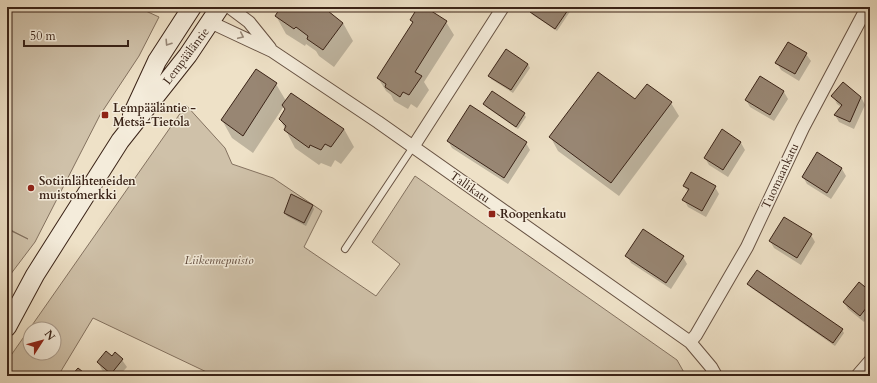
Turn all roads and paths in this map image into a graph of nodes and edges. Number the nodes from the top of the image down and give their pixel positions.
1 (220, 7) edge
2 (229, 7) edge
3 (503, 7) edge
4 (864, 7) edge
5 (188, 8) edge
6 (210, 22) junction
7 (272, 51) junction
8 (120, 141) junction
9 (412, 147) junction
10 (345, 248) dead end
11 (34, 276) junction
12 (7, 310) edge
13 (7, 327) edge
14 (690, 342) junction
15 (870, 361) edge
16 (716, 376) edge
17 (857, 376) edge

1 - 6 main road, Lempääläntie
2 - 7 street, Tallikatu
3 - 9 street
4 - 14 street, Tuomaankatu
5 - 6 main road
5 -> 8 main road, Lempääläntie
6 -> 7 street, Tallikatu
6 - 8 main road, Lempääläntie
7 - 9 street, Tallikatu
8 - 11 main road, Lempääläntie
9 - 10 lane
9 - 14 street, Tallikatu
11 - 12 main road, Lempääläntie
11 - 13 main road, Lempääläntie
14 - 16 street, Tallikatu
15 - 17 street

